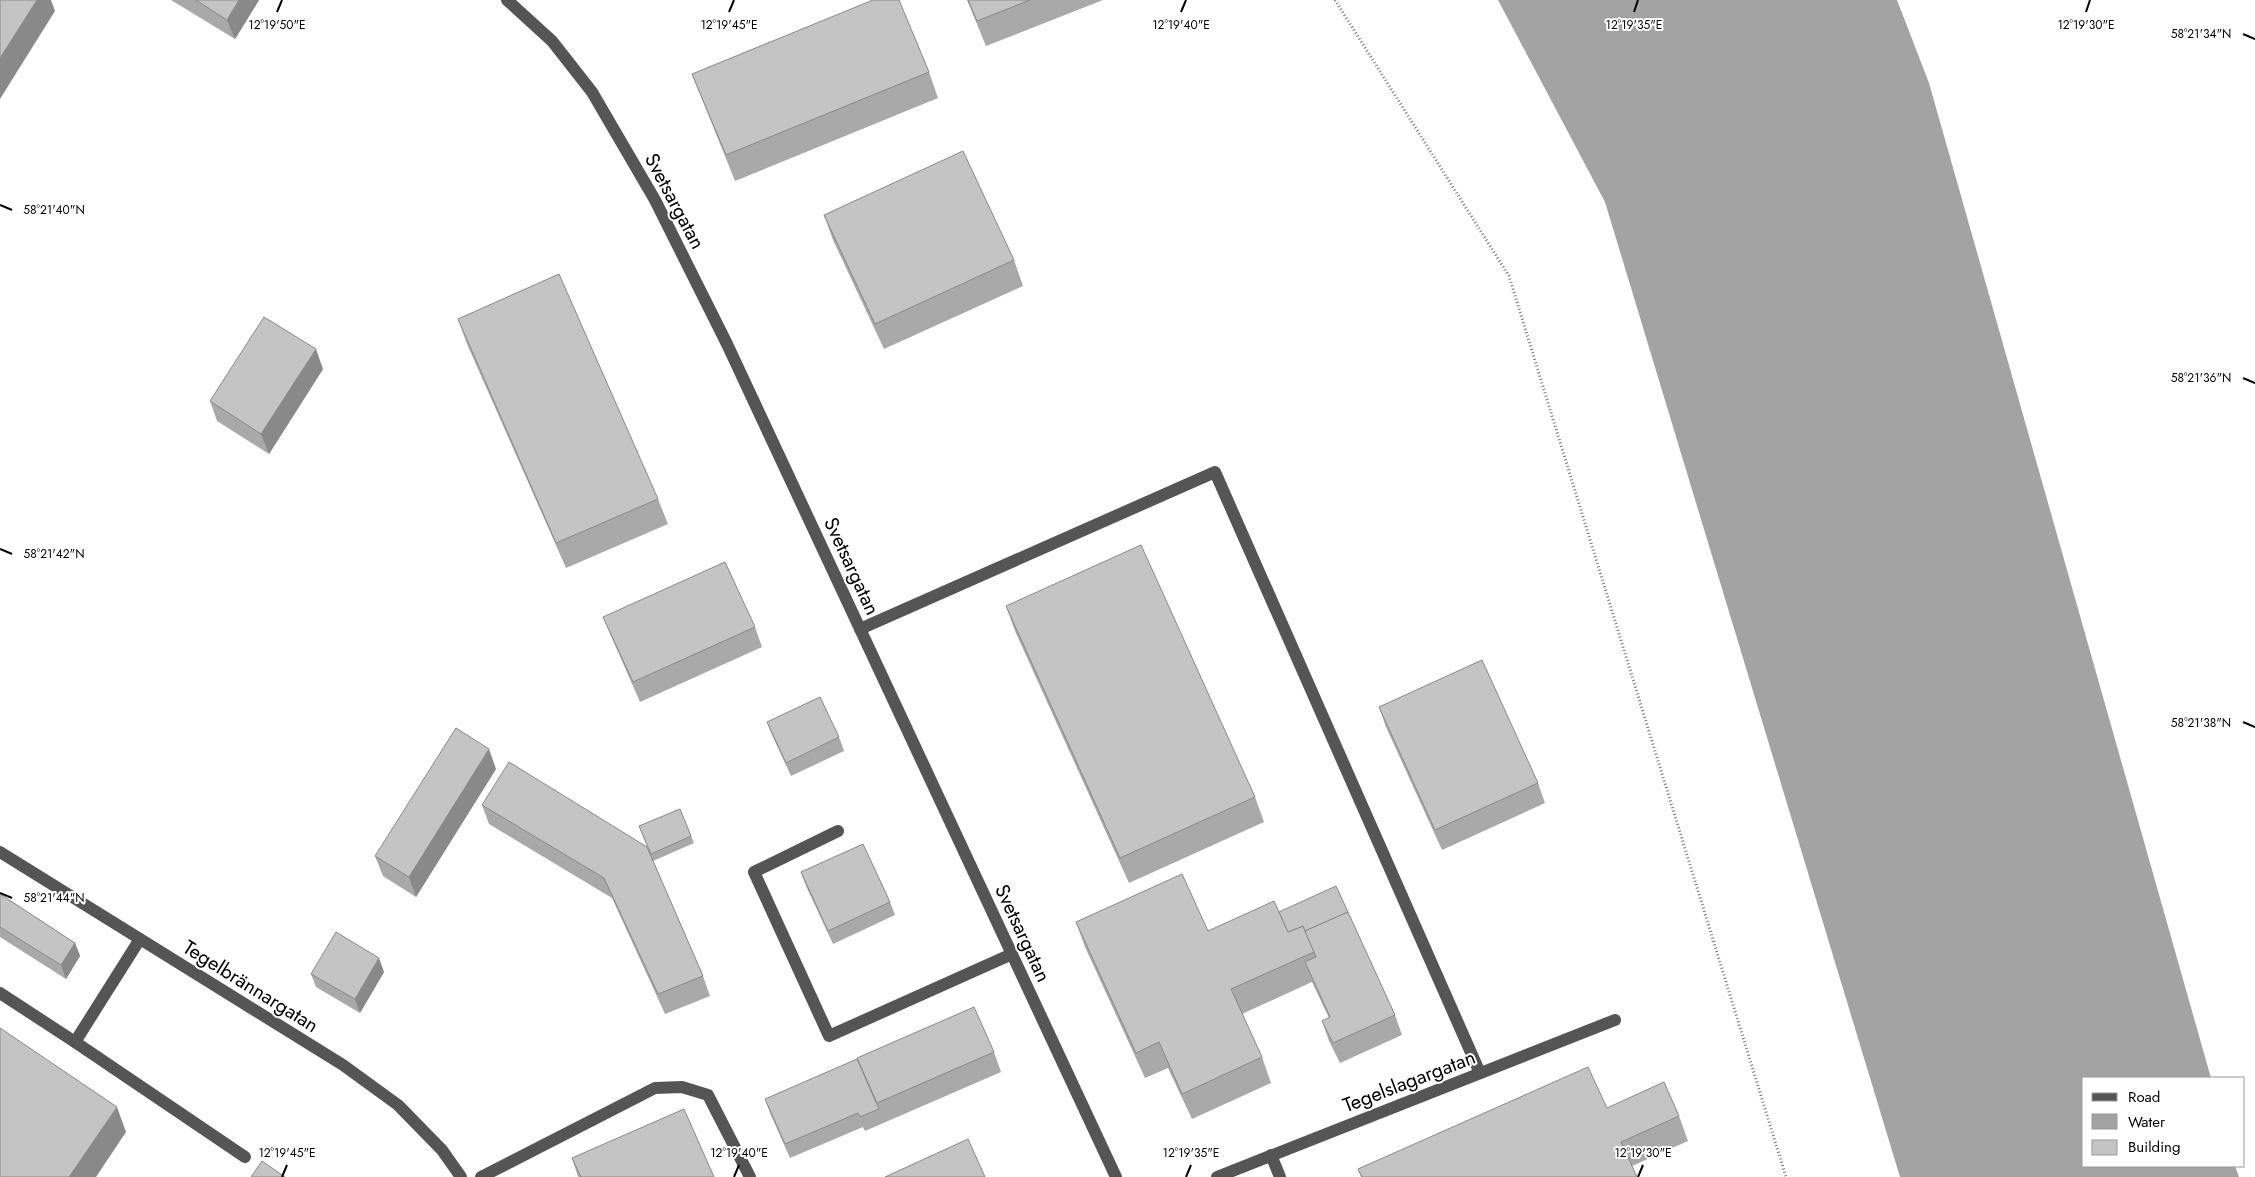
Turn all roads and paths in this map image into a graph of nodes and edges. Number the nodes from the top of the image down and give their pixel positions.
1 (507, 0) edge
2 (1335, 0) edge
3 (860, 629) junction
4 (838, 831) dead end
5 (0, 852) edge
6 (140, 939) junction
7 (1012, 954) junction
8 (0, 993) edge
9 (1615, 1020) dead end
10 (75, 1042) junction
11 (1480, 1073) junction
12 (1271, 1155) junction
13 (245, 1158) dead end
14 (461, 1177) edge
15 (482, 1177) edge
16 (750, 1177) edge
17 (1116, 1177) edge
18 (1217, 1177) edge
19 (1280, 1177) edge
20 (1786, 1177) edge

1 - 3 street, Svetsargatan
2 - 20 path
3 - 7 street, Svetsargatan
3 - 11 street
4 - 7 street
5 - 6 street, Tegelbrännargatan
6 - 10 street
6 - 14 street, Tegelbrännargatan
7 - 17 street, Svetsargatan
8 - 10 street
9 - 11 street, Tegelslagargatan
10 - 13 street
11 - 12 street, Tegelslagargatan
12 - 18 street, Tegelslagargatan
12 - 19 street
15 - 16 street

